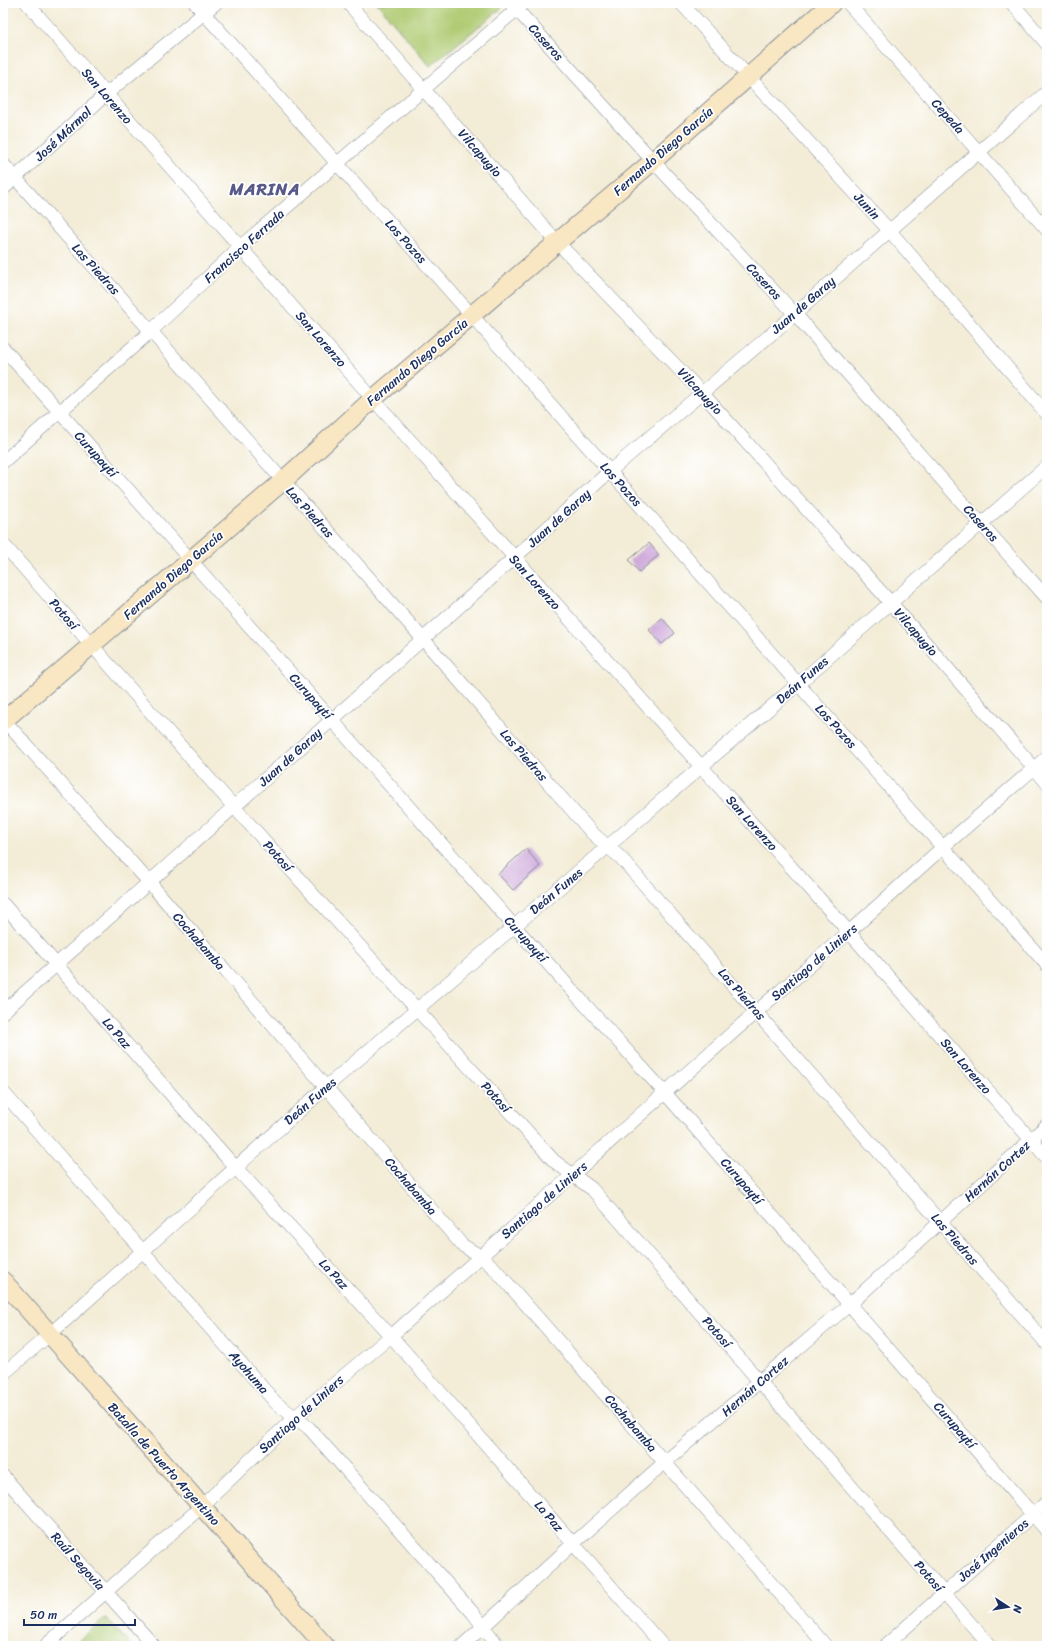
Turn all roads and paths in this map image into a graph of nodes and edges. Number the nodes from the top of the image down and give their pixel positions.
1 (27, 3) edge
2 (195, 3) edge
3 (216, 3) edge
4 (348, 3) edge
5 (681, 3) edge
6 (832, 3) edge
7 (848, 3) edge
8 (1012, 3) edge
9 (517, 5) edge
10 (204, 13) junction
11 (1047, 44) edge
12 (749, 77) junction
13 (424, 90) junction
14 (1047, 92) edge
15 (106, 94) junction
16 (979, 152) junction
17 (653, 161) junction
18 (3, 164) edge
19 (338, 164) junction
20 (15, 178) junction
21 (3, 189) edge
22 (889, 230) junction
23 (1047, 230) edge
24 (558, 242) junction
25 (240, 247) junction
26 (795, 314) junction
27 (472, 316) junction
28 (151, 331) junction
29 (3, 348) edge
30 (702, 393) junction
31 (373, 399) junction
32 (59, 412) junction
33 (1047, 414) edge
34 (3, 462) edge
35 (1047, 466) edge
36 (610, 471) junction
37 (283, 481) junction
38 (982, 524) junction
39 (3, 544) edge
40 (514, 558) junction
41 (190, 560) junction
42 (1047, 598) edge
43 (891, 603) junction
44 (423, 639) junction
45 (92, 645) junction
46 (798, 684) junction
47 (3, 720) edge
48 (332, 720) junction
49 (1047, 757) edge
50 (701, 766) junction
51 (1034, 768) junction
52 (1047, 783) edge
53 (234, 807) junction
54 (607, 847) junction
55 (943, 847) junction
56 (149, 882) junction
57 (3, 904) edge
58 (514, 926) junction
59 (849, 932) junction
60 (57, 964) junction
61 (1047, 965) edge
62 (417, 1009) junction
63 (757, 1011) junction
64 (3, 1012) edge
65 (326, 1087) junction
66 (3, 1092) edge
67 (665, 1093) junction
68 (1047, 1125) edge
69 (1031, 1140) junction
70 (1047, 1158) edge
71 (235, 1168) junction
72 (572, 1176) junction
73 (940, 1222) junction
74 (143, 1250) junction
75 (480, 1256) junction
76 (3, 1282) edge
77 (850, 1304) junction
78 (50, 1335) junction
79 (391, 1336) junction
80 (1047, 1344) edge
81 (3, 1374) edge
82 (761, 1382) junction
83 (295, 1417) junction
84 (665, 1462) junction
85 (3, 1476) edge
86 (1047, 1502) edge
87 (202, 1506) junction
88 (1032, 1515) junction
89 (1047, 1531) edge
90 (574, 1544) junction
91 (106, 1592) junction
92 (944, 1593) junction
93 (484, 1626) junction
94 (45, 1646) edge
95 (154, 1646) edge
96 (325, 1646) edge
97 (462, 1646) edge
98 (498, 1646) edge
99 (662, 1646) edge
100 (826, 1646) edge
101 (885, 1646) edge
102 (990, 1646) edge

1 - 15 street, San Lorenzo
2 - 10 street, Los Pozos
3 - 10 street, José Mármol
4 - 13 street, Vilcapugio
5 - 12 street, Junin
6 - 12 main road, Fernando Diego García
7 - 16 street, Cepeda
8 - 11 street
9 - 13 street, Francisco Ferrada
9 - 17 street, Caseros
10 - 15 street, José Mármol
10 - 19 street, Los Pozos
12 - 17 main road, Fernando Diego García
12 - 22 street, Junin
13 - 19 street, Francisco Ferrada
13 - 24 street, Vilcapugio
14 - 16 street, Juan de Garay
15 - 20 street, José Mármol
15 - 25 street, San Lorenzo
16 - 22 street, Juan de Garay
16 - 23 street, Cepeda
17 - 24 main road, Fernando Diego García
17 - 26 street, Caseros
18 - 20 street, Las Piedras
19 - 25 street, Francisco Ferrada
19 - 27 street, Los Pozos
20 - 21 street, José Mármol
20 - 28 street, Las Piedras
22 - 26 street, Juan de Garay
22 - 33 street, Junin
24 - 27 main road, Fernando Diego García
24 - 30 street, Vilcapugio
25 - 28 street, Francisco Ferrada
25 - 31 street, San Lorenzo
26 - 30 street, Juan de Garay
26 - 38 street, Caseros
27 - 31 main road, Fernando Diego García
27 - 36 street, Los Pozos
28 - 32 street, Francisco Ferrada
28 - 37 street, Las Piedras
29 - 32 street, Curupaytí
30 - 36 street, Juan de Garay
30 - 43 street, Vilcapugio
31 - 37 main road, Fernando Diego García
31 - 40 street, San Lorenzo
32 - 34 street, Francisco Ferrada
32 - 41 street, Curupaytí
35 - 38 street, Deán Funes
36 - 40 street, Juan de Garay
36 - 46 street, Los Pozos
37 - 41 main road, Fernando Diego García
37 - 44 street, Las Piedras
38 - 42 street, Caseros
38 - 43 street, Deán Funes
39 - 45 street, Potosí
40 - 44 street, Juan de Garay
40 - 50 street, San Lorenzo
41 - 45 main road, Fernando Diego García
41 - 48 street, Curupaytí
43 - 46 street, Deán Funes
43 - 51 street, Vilcapugio
44 - 48 street, Juan de Garay
44 - 54 street, Las Piedras
45 - 47 main road, Fernando Diego García
45 - 53 street, Potosí
46 - 50 street, Deán Funes
46 - 55 street, Los Pozos
47 - 56 street, Cochabamba
48 - 53 street, Juan de Garay
48 - 58 street, Curupaytí
49 - 51 street, Santiago de Liniers
50 - 54 street, Deán Funes
50 - 59 street, San Lorenzo
51 - 52 street, Vilcapugio
51 - 55 street, Santiago de Liniers
53 - 56 street, Juan de Garay
53 - 62 street, Potosí
54 - 58 street, Deán Funes
54 - 63 street, Las Piedras
55 - 59 street, Santiago de Liniers
55 - 61 street, Los Pozos
56 - 60 street, Juan de Garay
56 - 65 street, Cochabamba
57 - 60 street, La Paz
58 - 62 street, Deán Funes
58 - 67 street, Curupaytí
59 - 63 street, Santiago de Liniers
59 - 69 street, San Lorenzo
60 - 64 street, Juan de Garay
60 - 71 street, La Paz
62 - 65 street, Deán Funes
62 - 72 street, Potosí
63 - 67 street, Santiago de Liniers
63 - 73 street, Las Piedras
65 - 71 street, Deán Funes
65 - 75 street, Cochabamba
66 - 74 street, Ayohuma
67 - 72 street, Santiago de Liniers
67 - 77 street, Curupaytí
68 - 69 street, Hernán Cortez
69 - 70 street, San Lorenzo
69 - 73 street, Hernán Cortez
71 - 74 street, Deán Funes
71 - 79 street, La Paz
72 - 75 street, Santiago de Liniers
72 - 82 street, Potosí
73 - 77 street, Hernán Cortez
73 - 80 street, Las Piedras
74 - 78 street, Deán Funes
74 - 83 street, Ayohuma
75 - 79 street, Santiago de Liniers
75 - 84 street, Cochabamba
76 - 78 main road, Batalla de Puerto Argentino
77 - 82 street, Hernán Cortez
77 - 88 street, Curupaytí
78 - 81 street, Deán Funes
78 - 87 main road, Batalla de Puerto Argentino
79 - 83 street, Santiago de Liniers
79 - 90 street, La Paz
82 - 84 street, Hernán Cortez
82 - 92 street, Potosí
83 - 87 street, Santiago de Liniers
83 - 93 street, Ayohuma
84 - 90 street, Hernán Cortez
84 - 100 street, Cochabamba
85 - 91 street, Raúl Segovia
86 - 88 street, José Ingenieros
87 - 91 street, Santiago de Liniers
87 - 96 main road, Batalla de Puerto Argentino
88 - 89 street, Curupaytí
88 - 92 street, José Ingenieros
90 - 93 street, Hernán Cortez
90 - 99 street, La Paz
91 - 94 street, Santiago de Liniers
91 - 95 street, Raúl Segovia
92 - 101 street, José Ingenieros
92 - 102 street, Potosí
93 - 97 street, Hernán Cortez
93 - 98 street, Ayohuma

